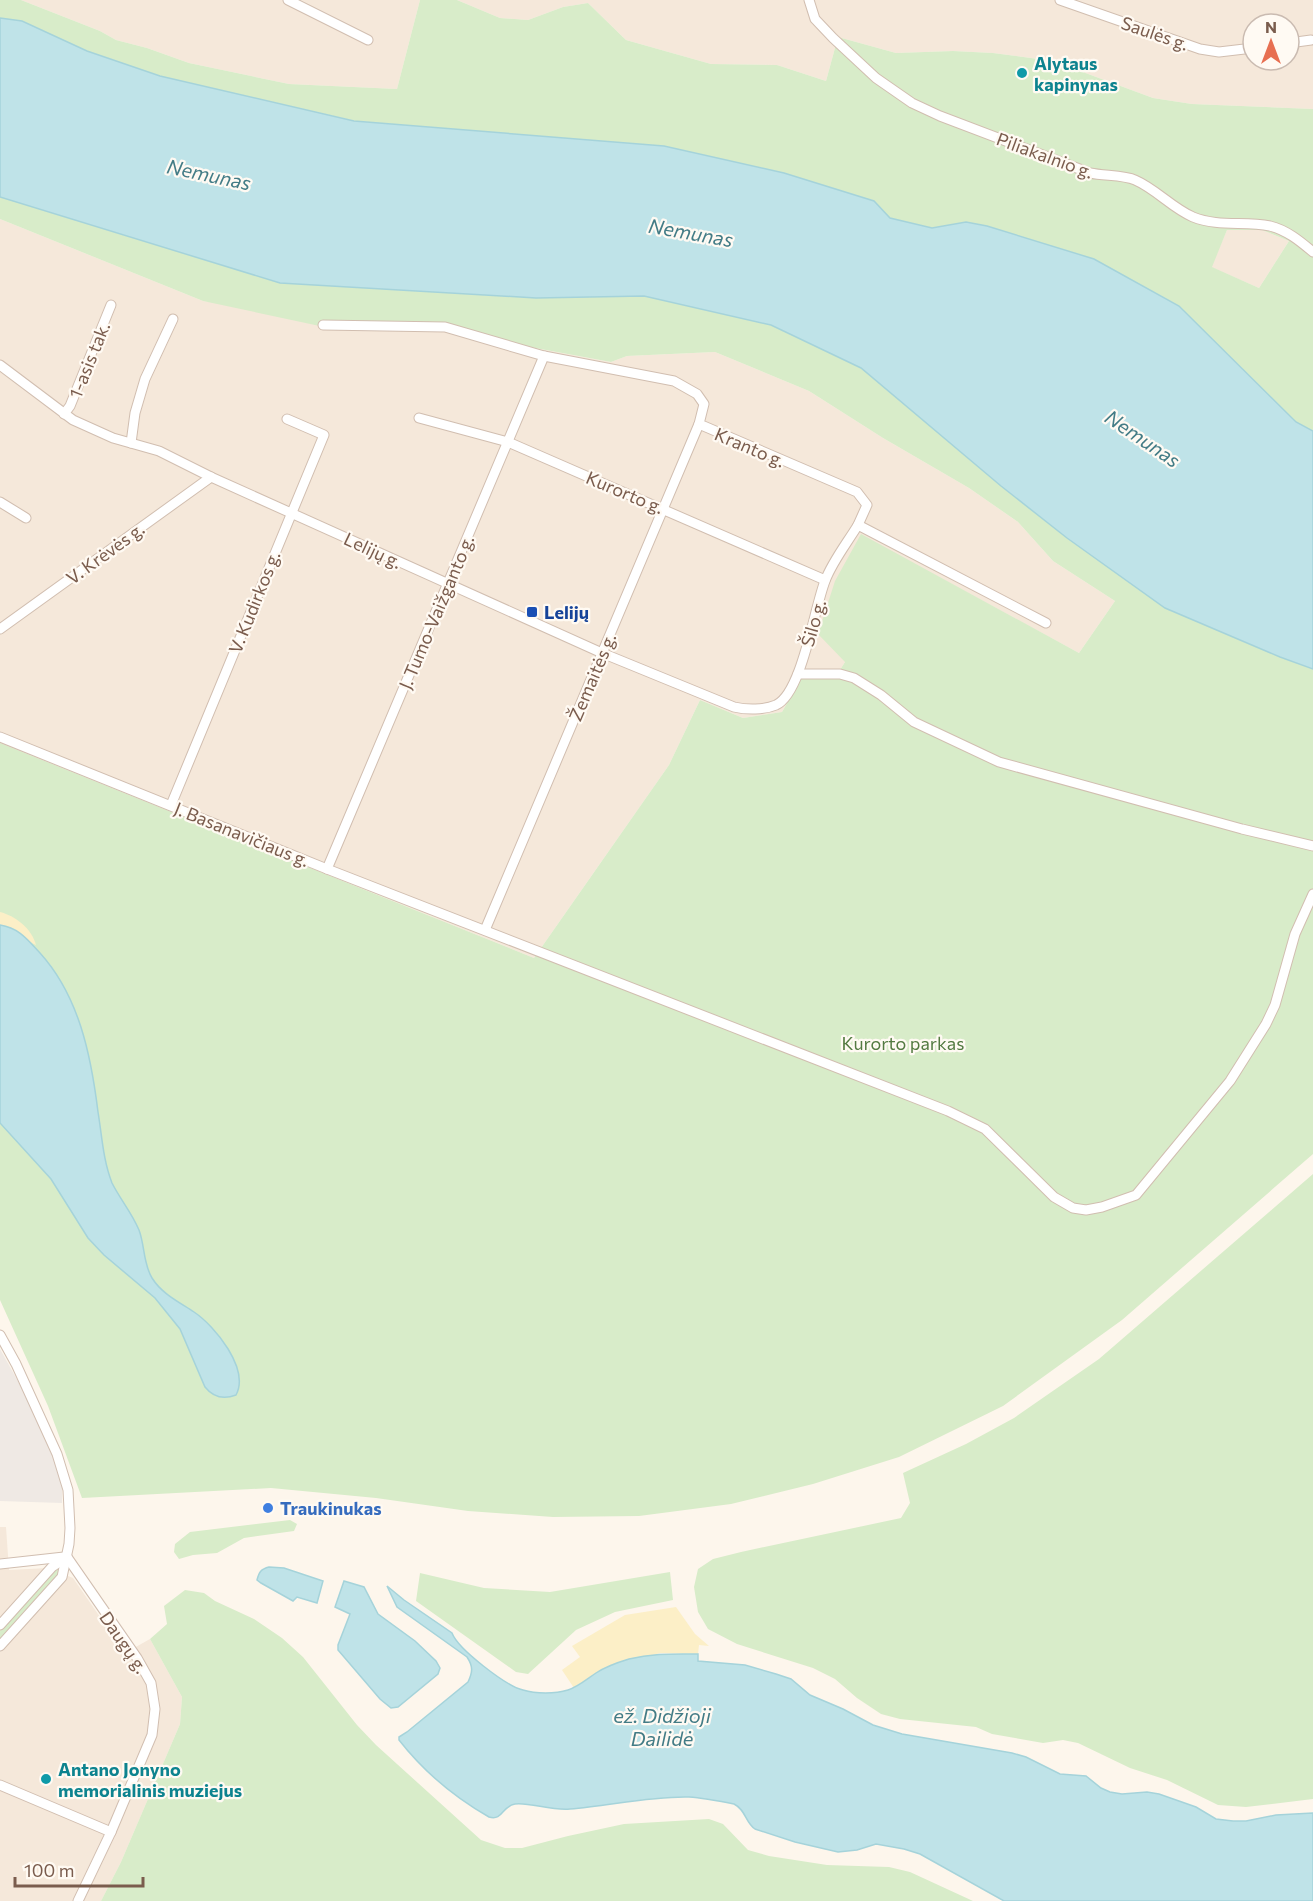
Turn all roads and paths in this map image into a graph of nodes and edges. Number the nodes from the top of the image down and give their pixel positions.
1 (288, 0) edge
2 (809, 0) edge
3 (1060, 0) edge
4 (368, 40) dead end
5 (1311, 40) dead end
6 (1301, 41) edge
7 (1241, 49) edge
8 (1313, 252) edge
9 (111, 305) dead end
10 (173, 319) dead end
11 (323, 325) dead end
12 (544, 356) junction
13 (0, 365) edge
14 (64, 414) junction
15 (419, 418) dead end
16 (287, 419) dead end
17 (699, 424) junction
18 (508, 442) junction
19 (131, 443) junction
20 (211, 477) junction
21 (0, 502) edge
22 (663, 508) junction
23 (291, 513) junction
24 (26, 518) dead end
25 (858, 525) junction
26 (825, 580) junction
27 (447, 585) junction
28 (1046, 623) dead end
29 (0, 629) edge
30 (603, 653) junction
31 (798, 674) junction
32 (759, 708) joint
33 (0, 737) edge
34 (171, 805) junction
35 (1313, 846) edge
36 (327, 868) junction
37 (1313, 894) edge
38 (485, 930) junction
39 (0, 1335) edge
40 (67, 1557) junction
41 (0, 1564) edge
42 (0, 1625) edge
43 (0, 1646) edge
44 (0, 1785) edge
45 (111, 1832) junction
46 (78, 1901) edge

1 - 4 street
2 - 8 street, Piliakalnio g.
3 - 7 street, Saulės g.
5 - 6 street
9 - 14 street, 1-asis tak.
10 - 19 street
11 - 12 street, Kranto g.
12 - 17 street, Kranto g.
12 - 18 street, J. Tumo-Vaižganto g.
13 - 14 street, Lelijų g.
14 - 19 street, Lelijų g.
15 - 18 street, Kurorto g.
16 - 23 street, V. Kudirkos g.
17 - 22 street, Žemaitės g.
17 - 25 street, Kranto g.
18 - 22 street, Kurorto g.
18 - 27 street, J. Tumo-Vaižganto g.
19 - 20 street, Lelijų g.
20 - 23 street, Lelijų g.
20 - 29 street, V. Krėvės g.
21 - 24 street
22 - 26 street, Kurorto g.
22 - 30 street, Žemaitės g.
23 - 27 street, Lelijų g.
23 - 34 street, V. Kudirkos g.
25 - 26 street, Šilo g.
25 - 28 street
26 - 31 street, Šilo g.
27 - 30 street, Lelijų g.
27 - 36 street, J. Tumo-Vaižganto g.
30 - 32 street, Lelijų g.
30 - 38 street, Žemaitės g.
31 - 32 street, Šilo g.
31 - 35 street
33 - 34 street, J. Basanavičiaus g.
34 - 36 street, J. Basanavičiaus g.
36 - 38 street, J. Basanavičiaus g.
37 - 38 street, J. Basanavičiaus g.
39 - 40 street
40 - 41 street
40 - 42 street
40 - 43 street
40 - 45 street, Daugų g.
44 - 45 street
45 - 46 street, Daugų g.

